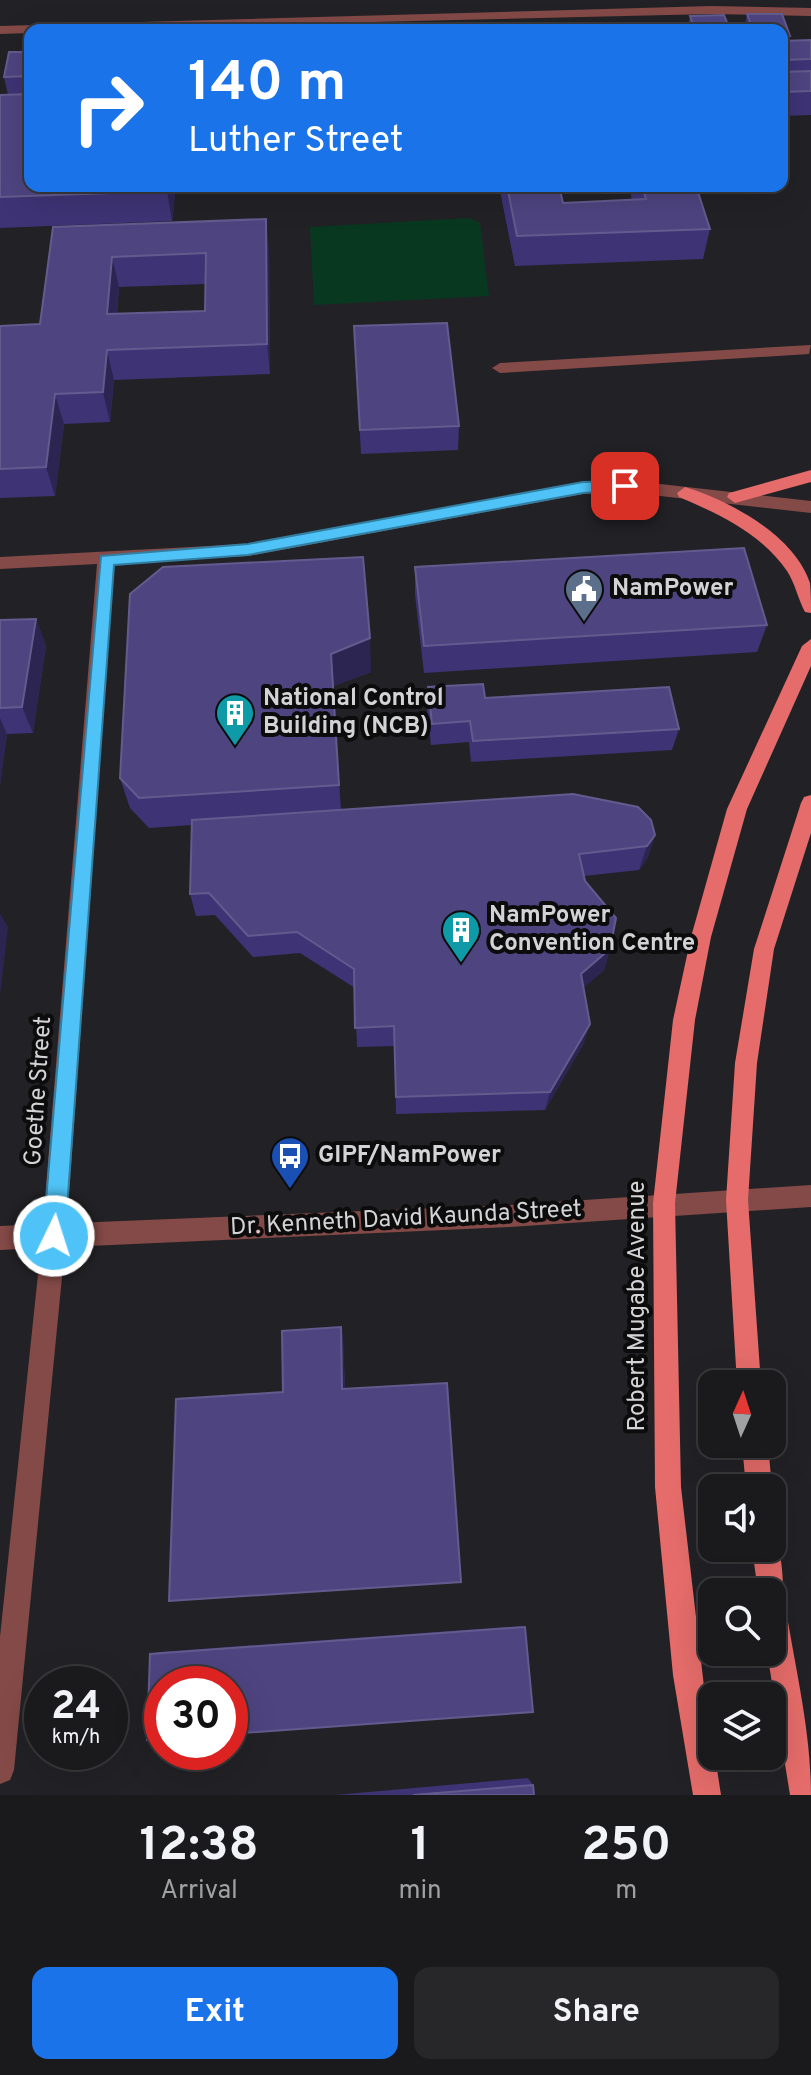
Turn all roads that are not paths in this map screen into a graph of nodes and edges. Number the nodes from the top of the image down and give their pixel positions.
1 (544, 0) edge
2 (811, 12) edge
3 (548, 15) junction
4 (219, 24) edge
5 (24, 29) edge
6 (0, 30) edge
7 (809, 349) dead end
8 (500, 368) dead end
9 (811, 476) edge
10 (685, 493) junction
11 (735, 497) junction
12 (811, 507) edge
13 (106, 560) junction
14 (0, 563) edge
15 (811, 607) edge
16 (811, 646) edge
17 (811, 803) edge
18 (811, 1196) edge
19 (737, 1200) junction
20 (664, 1203) junction
21 (54, 1236) junction
22 (0, 1238) edge
23 (748, 1370) edge
24 (783, 1666) edge
25 (0, 1770) edge
26 (707, 1795) edge
27 (804, 1795) edge

1 - 3 street
2 - 3 street
3 - 4 street
5 - 6 street
7 - 8 street
9 - 11 main road
10 - 11 street
10 - 13 street
10 - 15 main road
11 - 12 street
13 - 14 street
13 - 21 street, Goethe Street
16 - 20 main road, Robert Mugabe Avenue
17 - 19 main road
18 - 19 street, Dr. Kenneth David Kaunda Street
19 - 20 street, Dr. Kenneth David Kaunda Street
19 - 23 main road
20 - 21 street, Dr. Kenneth David Kaunda Street
20 - 26 main road, Robert Mugabe Avenue
21 - 22 street, Dr. Kenneth David Kaunda Street
21 - 25 street, Goethe Street
24 - 27 main road

